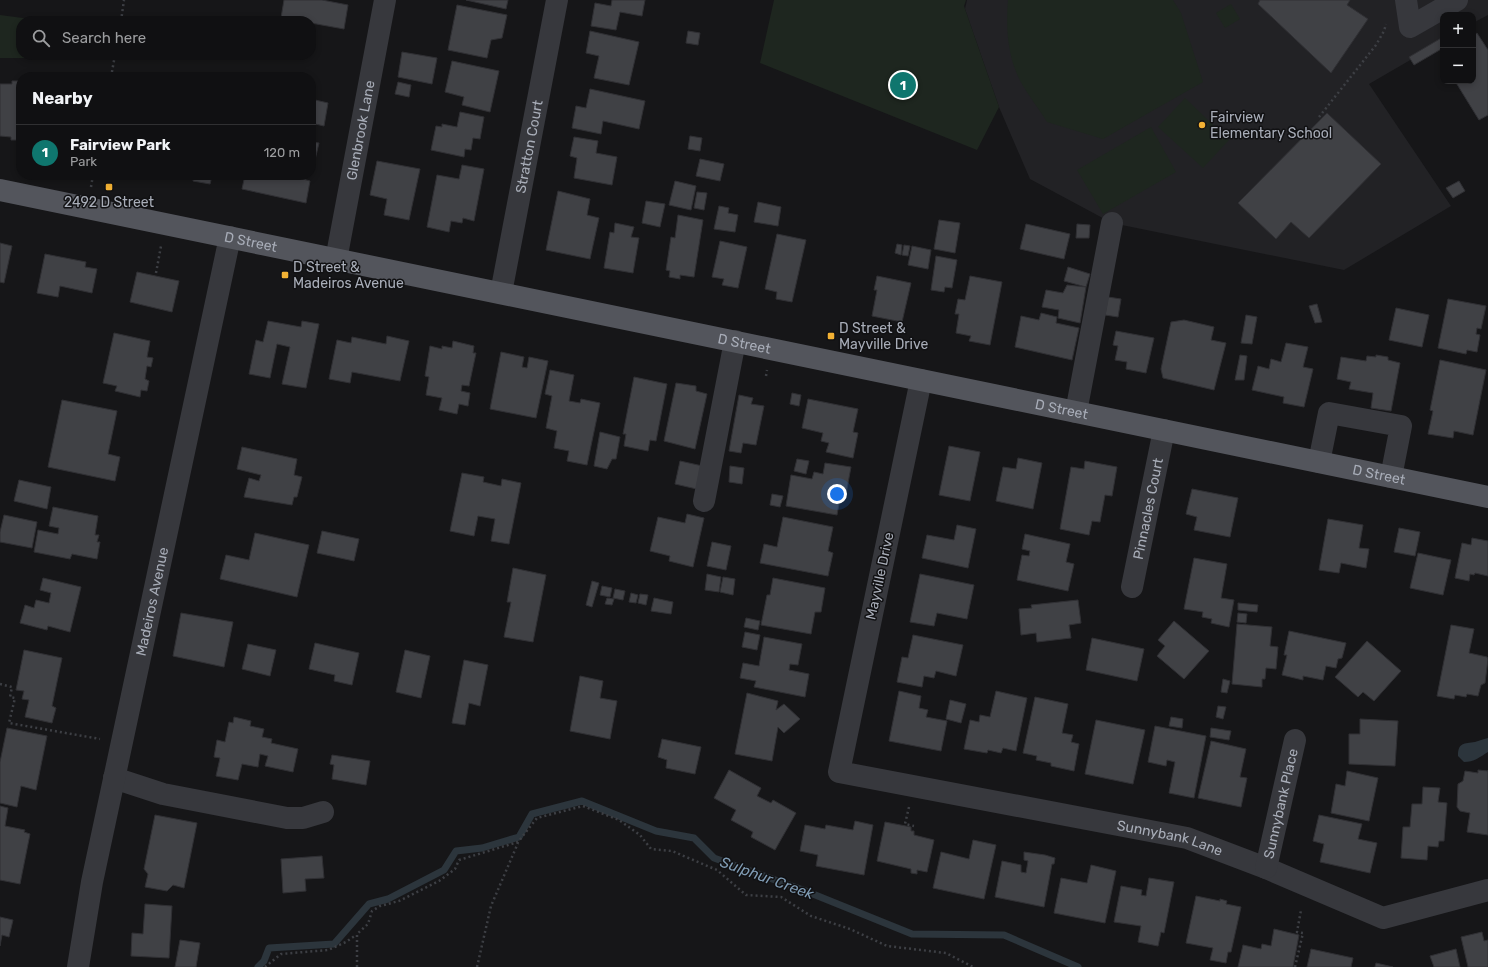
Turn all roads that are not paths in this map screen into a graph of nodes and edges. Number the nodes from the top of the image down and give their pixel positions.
1 (386, 0) edge
2 (557, 0) edge
3 (1406, 0) edge
4 (1457, 0) edge
5 (0, 190) edge
6 (1112, 223) dead end
7 (230, 237) junction
8 (336, 260) junction
9 (501, 293) junction
10 (735, 341) junction
11 (921, 380) junction
12 (1076, 412) junction
13 (1164, 430) junction
14 (1319, 462) junction
15 (1391, 477) junction
16 (1488, 497) edge
17 (704, 501) dead end
18 (1132, 587) dead end
19 (1295, 740) dead end
20 (839, 772) joint
21 (114, 778) junction
22 (323, 812) dead end
23 (1266, 868) junction
24 (1488, 890) edge
25 (78, 967) edge

1 - 8 street, Glenbrook Lane
2 - 9 street, Stratton Court
3 - 4 street
5 - 7 main road, D Street
6 - 12 street
7 - 8 main road, D Street
7 - 21 street, Madeiros Avenue
8 - 9 main road, D Street
9 - 10 main road, D Street
10 - 11 main road, D Street
10 - 17 street
11 - 12 main road, D Street
11 - 20 street, Mayville Drive
12 - 13 main road, D Street
13 - 14 main road, D Street
13 - 18 street, Pinnacles Court
14 - 15 main road, D Street
14 - 15 street
15 - 16 main road, D Street
19 - 23 street, Sunnybank Place
20 - 23 street, Sunnybank Lane
21 - 22 street
21 - 25 street, Madeiros Avenue
23 - 24 street, Sunnybank Lane

